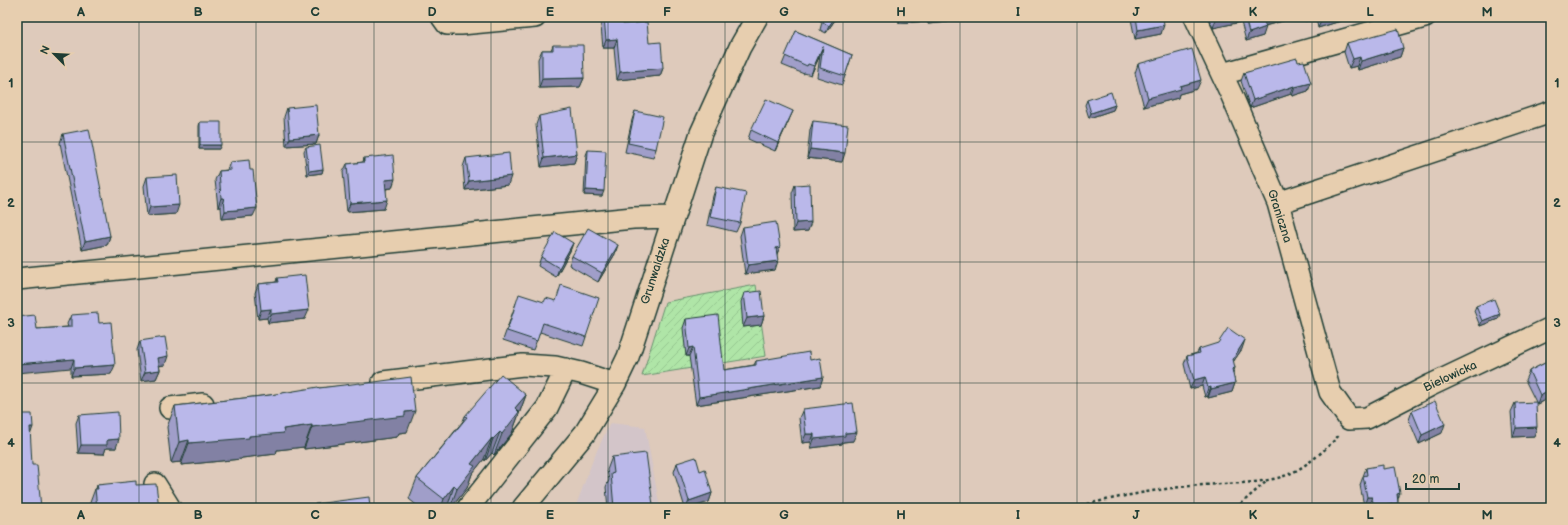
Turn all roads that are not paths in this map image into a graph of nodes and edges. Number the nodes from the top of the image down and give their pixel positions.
1 (442, 17) edge
2 (535, 17) edge
3 (757, 17) edge
4 (1195, 17) edge
5 (1425, 17) edge
6 (1222, 74) junction
7 (1551, 112) edge
8 (1278, 203) junction
9 (673, 217) junction
10 (17, 279) edge
11 (1551, 328) edge
12 (566, 369) junction
13 (366, 384) edge
14 (615, 384) junction
15 (225, 401) edge
16 (170, 408) dead end
17 (1349, 420) joint
18 (155, 484) edge
19 (170, 508) edge
20 (468, 508) edge
21 (523, 508) edge

1 - 2 street
3 - 9 street, Grunwaldzka
4 - 6 street, Graniczna
5 - 6 street
6 - 8 street, Graniczna
7 - 8 street
8 - 17 street, Graniczna
9 - 10 street
9 - 14 street, Grunwaldzka
11 - 17 street, Bielowicka
12 - 13 street
12 - 14 street
12 - 20 street
14 - 21 street, Grunwaldzka
15 - 16 street
18 - 19 street

